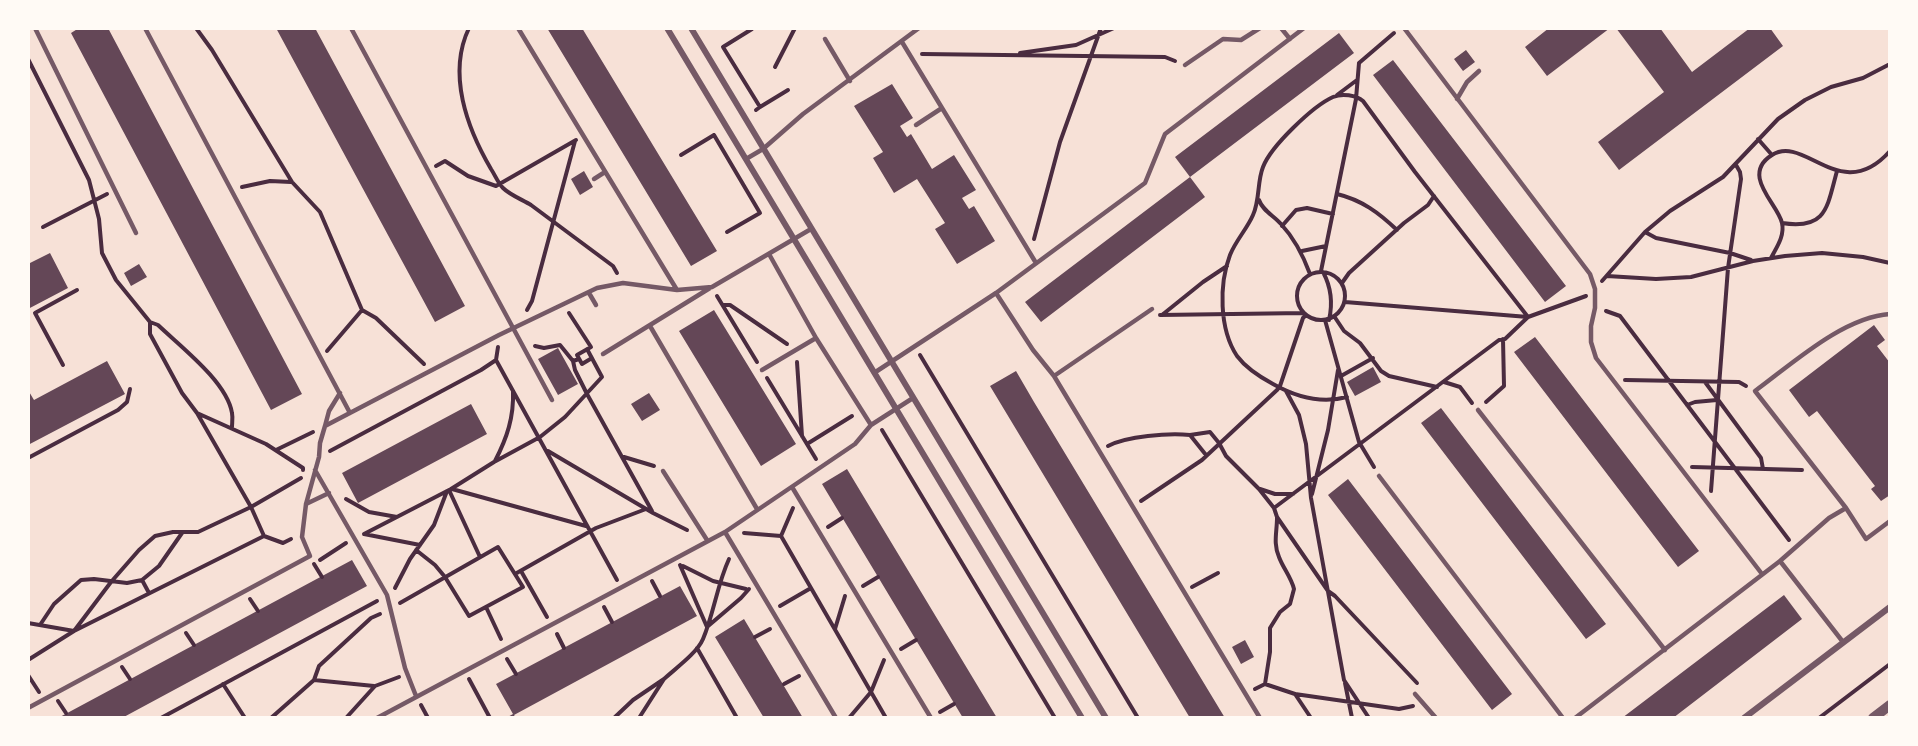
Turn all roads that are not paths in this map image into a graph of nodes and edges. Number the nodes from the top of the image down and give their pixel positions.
1 (35, 28) edge
2 (146, 28) edge
3 (351, 28) edge
4 (518, 28) edge
5 (667, 28) edge
6 (691, 28) edge
7 (919, 28) edge
8 (1260, 28) edge
9 (1281, 28) edge
10 (1304, 28) edge
11 (1404, 28) edge
12 (825, 39) dead end
13 (1290, 39) junction
14 (902, 42) junction
15 (1183, 64) road end
16 (1479, 71) dead end
17 (850, 81) junction
18 (1457, 99) junction
19 (942, 108) junction
20 (916, 125) dead end
21 (763, 149) junction
22 (746, 159) junction
23 (605, 172) junction
24 (594, 179) dead end
25 (811, 229) junction
26 (136, 233) dead end
27 (794, 238) junction
28 (769, 254) junction
29 (1036, 263) junction
30 (712, 287) junction
31 (677, 290) junction
32 (589, 293) junction
33 (996, 293) junction
34 (596, 305) dead end
35 (1152, 309) road end
36 (1890, 314) edge
37 (650, 326) junction
38 (515, 328) junction
39 (816, 338) junction
40 (603, 354) dead end
41 (892, 363) junction
42 (762, 370) dead end
43 (874, 373) junction
44 (1054, 375) junction
45 (340, 393) junction
46 (913, 398) junction
47 (552, 399) dead end
48 (895, 408) junction
49 (1477, 409) road end
50 (350, 413) junction
51 (871, 425) junction
52 (325, 426) junction
53 (315, 470) junction
54 (663, 471) road end
55 (1378, 475) road end
56 (792, 487) junction
57 (328, 493) junction
58 (306, 504) junction
59 (1846, 508) junction
60 (757, 509) junction
61 (1890, 521) edge
62 (725, 531) junction
63 (707, 540) junction
64 (1780, 561) junction
65 (1762, 574) junction
66 (1890, 607) edge
67 (1843, 642) junction
68 (1665, 650) junction
69 (1415, 694) road end
70 (416, 696) junction
71 (1890, 705) edge
72 (28, 708) edge
73 (377, 717) edge
74 (836, 717) edge
75 (930, 717) edge
76 (1082, 717) edge
77 (1106, 717) edge
78 (1260, 717) edge
79 (1436, 717) edge
80 (1563, 717) edge
81 (1575, 717) edge
82 (1744, 717) edge
83 (1873, 717) edge

1 - 26 lane
2 - 45 lane
3 - 38 lane
4 - 23 lane
5 - 22 street
6 - 21 street
7 - 14 lane
8 - 15 lane
9 - 13 lane
10 - 13 lane
11 - 18 lane
12 - 17 lane
13 - 29 lane
14 - 17 lane
14 - 19 lane
16 - 18 lane
17 - 21 lane
18 - 65 lane
19 - 20 lane
19 - 29 lane
21 - 22 lane
21 - 25 street
22 - 27 street
23 - 24 lane
23 - 31 lane
25 - 27 lane
25 - 41 street
27 - 28 lane
27 - 43 street
28 - 30 lane
28 - 39 lane
29 - 33 lane
30 - 31 lane
30 - 37 lane
31 - 32 lane
32 - 34 lane
32 - 38 lane
33 - 41 lane
33 - 44 lane
35 - 44 lane
36 - 59 lane
37 - 40 lane
37 - 60 lane
38 - 47 lane
38 - 50 lane
39 - 42 lane
39 - 51 lane
41 - 43 lane
41 - 46 street
43 - 48 street
44 - 78 lane
45 - 50 lane
45 - 52 lane
46 - 48 lane
46 - 77 street
48 - 51 lane
48 - 76 street
49 - 68 lane
50 - 52 lane
51 - 56 lane
52 - 53 lane
53 - 57 lane
53 - 58 lane
54 - 63 lane
55 - 80 lane
56 - 60 lane
56 - 75 lane
57 - 58 lane
57 - 70 lane
58 - 72 lane
59 - 61 lane
59 - 64 lane
60 - 62 lane
62 - 63 lane
62 - 74 lane
63 - 70 lane
64 - 65 lane
64 - 67 lane
65 - 68 lane
66 - 67 street
67 - 82 street
68 - 81 lane
69 - 79 lane
70 - 73 lane
71 - 83 street

